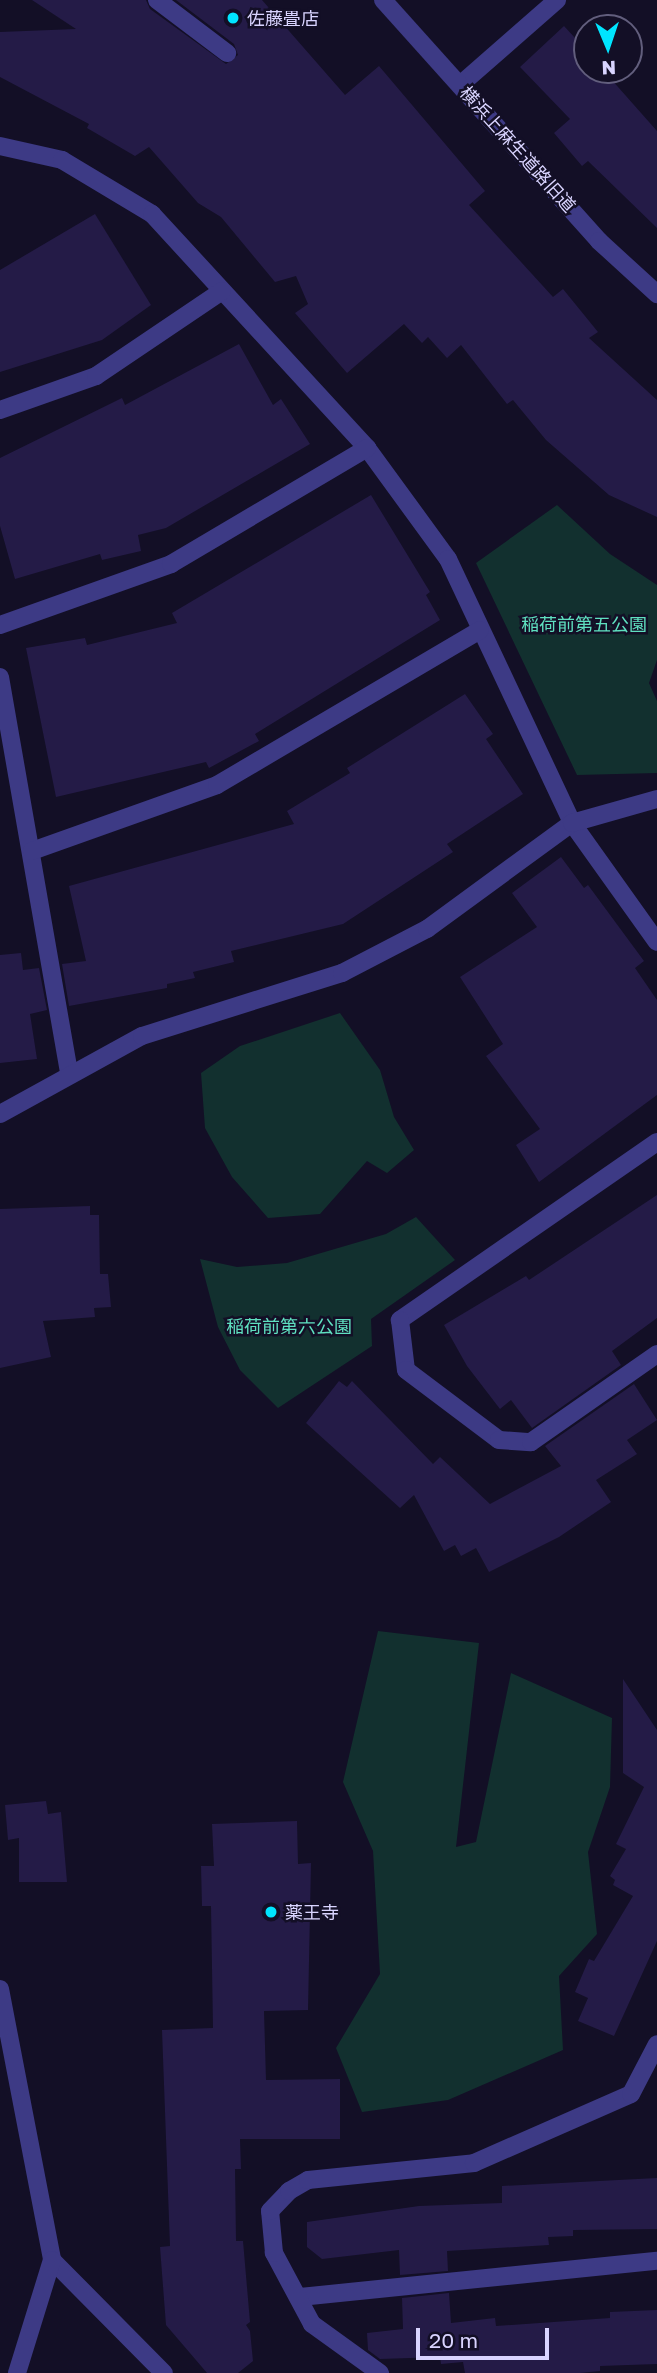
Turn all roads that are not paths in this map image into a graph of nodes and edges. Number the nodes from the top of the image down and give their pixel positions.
1 (157, 0) edge
2 (383, 0) edge
3 (557, 0) edge
4 (227, 53) dead end
5 (460, 85) junction
6 (0, 146) edge
7 (222, 291) junction
8 (657, 294) edge
9 (0, 410) edge
10 (367, 449) junction
11 (0, 625) edge
12 (480, 630) junction
13 (0, 677) edge
14 (657, 799) edge
15 (572, 823) junction
16 (32, 851) junction
17 (657, 942) edge
18 (69, 1072) junction
19 (0, 1114) edge
20 (657, 1142) edge
21 (657, 1354) edge
22 (0, 1989) edge
23 (3, 2022) edge
24 (657, 2044) edge
25 (52, 2260) junction
26 (657, 2261) edge
27 (300, 2297) junction
28 (17, 2373) edge
29 (164, 2373) edge
30 (380, 2373) edge

1 - 4 street
2 - 5 street, 横浜上麻生道路旧道
3 - 5 street
5 - 8 street, 横浜上麻生道路旧道
6 - 7 street
7 - 9 street
7 - 10 street
10 - 11 street
10 - 12 street
12 - 15 street
12 - 16 street
13 - 16 street
14 - 15 street
15 - 17 street
15 - 18 street
16 - 18 street
18 - 19 street
20 - 21 street
22 - 23 street
23 - 25 street
24 - 27 street
25 - 28 street
25 - 29 street
26 - 27 street
27 - 30 street

